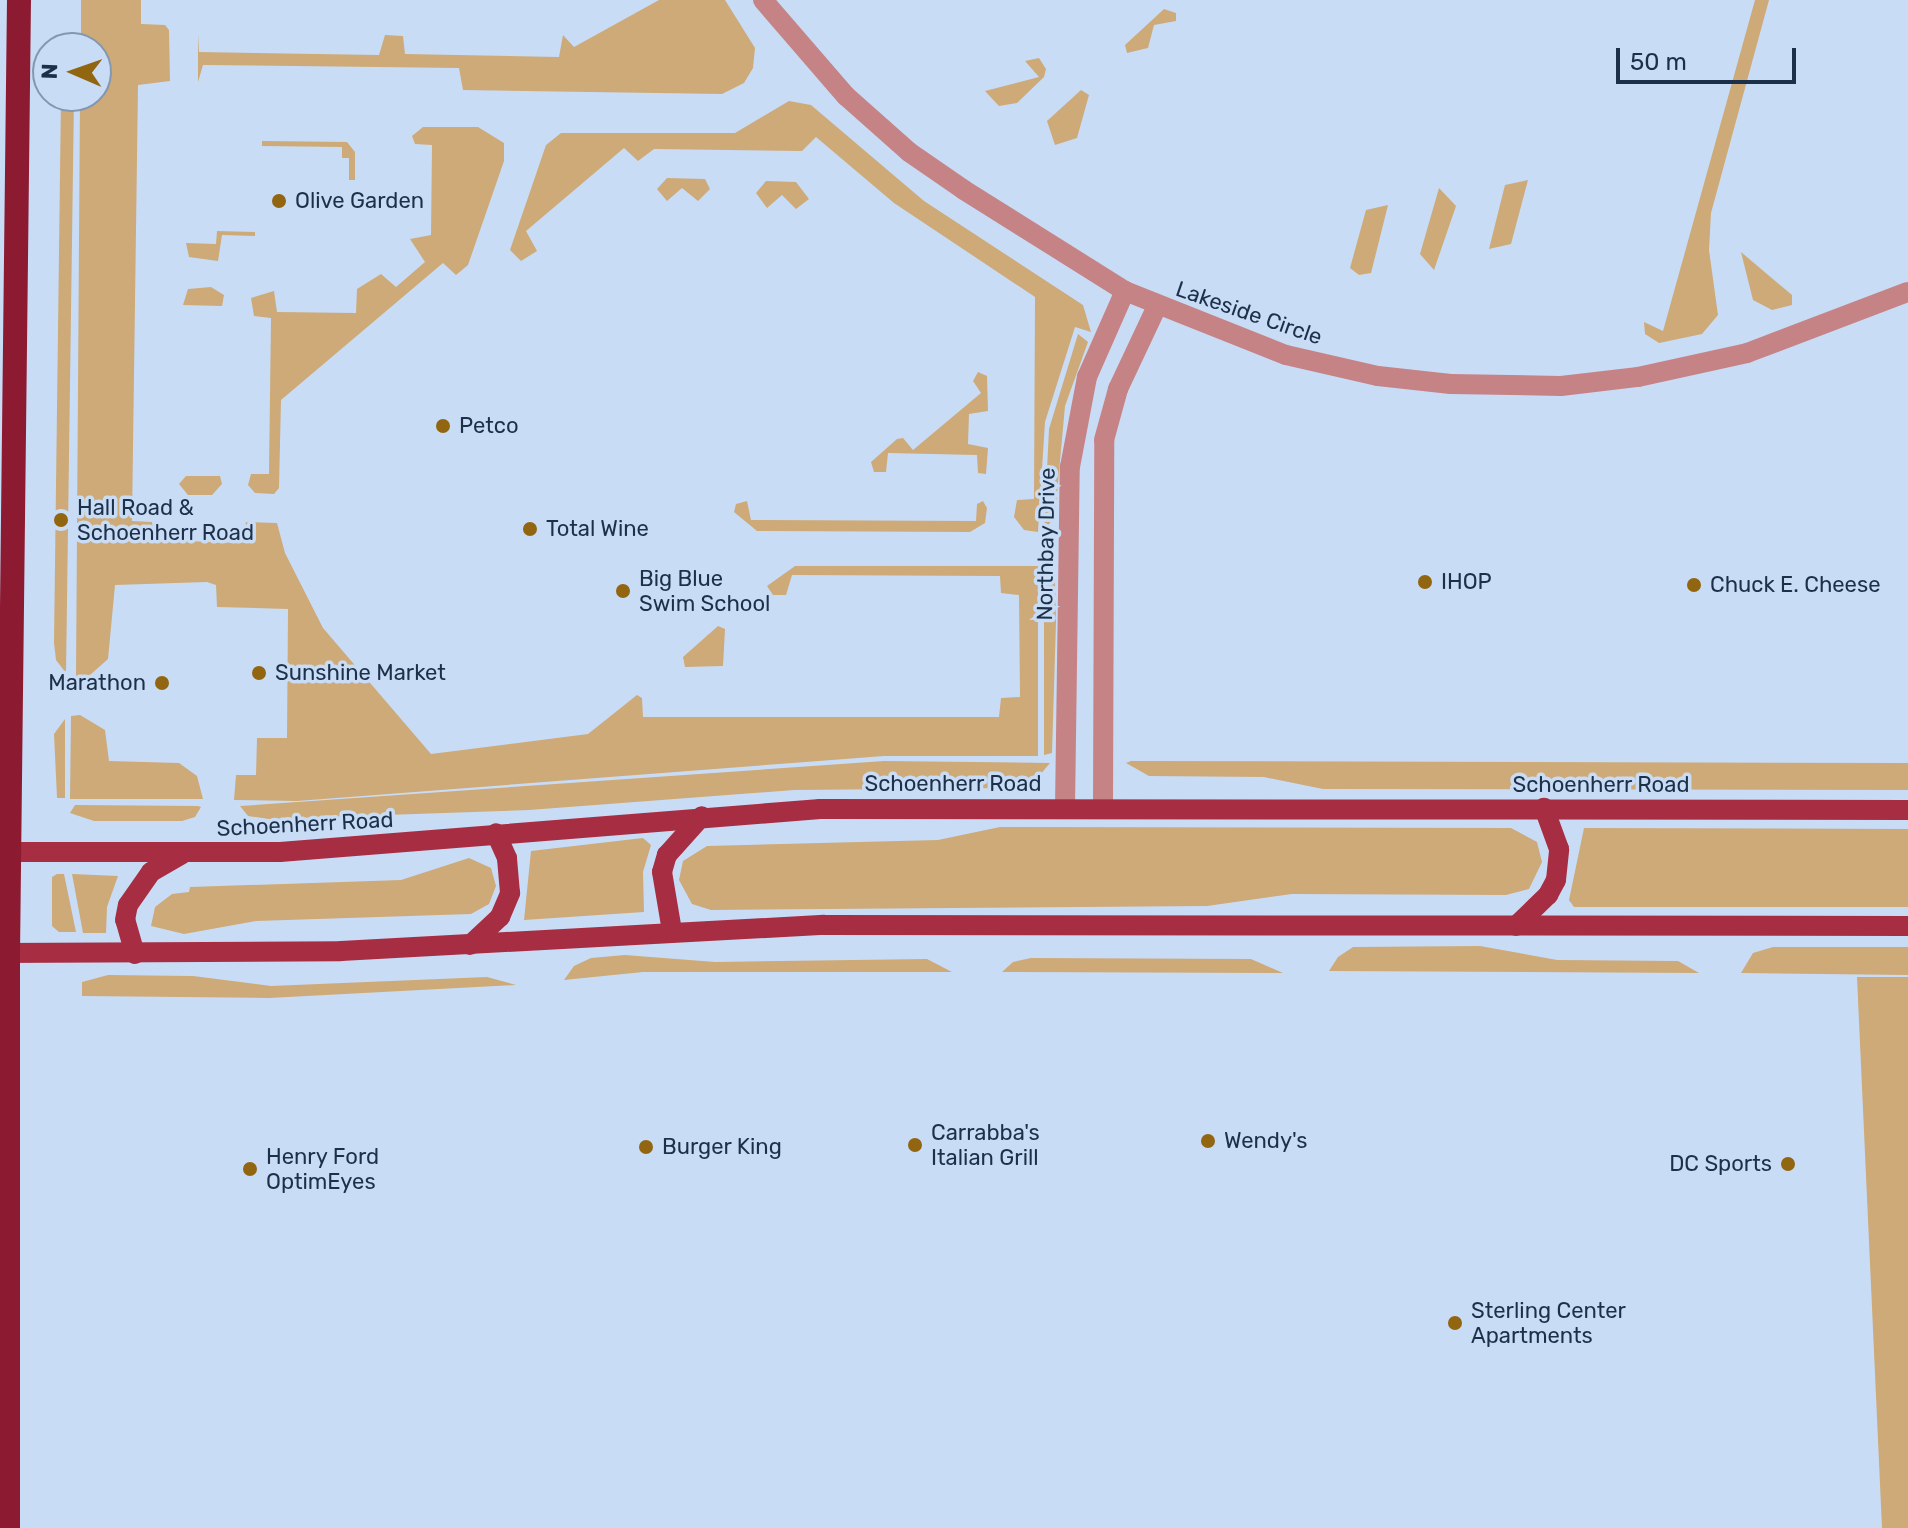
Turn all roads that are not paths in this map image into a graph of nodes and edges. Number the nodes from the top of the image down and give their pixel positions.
1 (19, 0) edge
2 (763, 0) edge
3 (8, 235) edge
4 (1125, 291) junction
5 (1908, 292) edge
6 (1157, 306) junction
7 (1065, 808) junction
8 (1103, 808) junction
9 (1544, 808) junction
10 (1908, 810) edge
11 (702, 816) junction
12 (496, 833) junction
13 (5, 852) edge
14 (182, 854) junction
15 (1516, 926) junction
16 (1908, 926) edge
17 (672, 931) junction
18 (470, 945) junction
19 (4, 953) edge
20 (135, 954) junction
21 (8, 1528) edge

1 - 3 highway
2 - 4 street, Lakeside Circle
3 - 13 highway
4 - 6 street, Lakeside Circle
4 - 7 street, Northbay Drive
5 - 6 street, Lakeside Circle
6 - 8 street
7 - 8 main road, Schoenherr Road
7 - 11 main road, Schoenherr Road
8 - 9 main road, Schoenherr Road
9 - 10 main road, Schoenherr Road
9 - 15 main road
11 - 12 main road, Schoenherr Road
11 - 17 main road
12 - 14 main road, Schoenherr Road
12 - 18 main road
13 - 14 main road, Schoenherr Road
13 - 19 highway
14 - 20 main road
15 - 16 main road
15 - 17 main road
17 - 18 main road
18 - 20 main road
19 - 20 main road
19 - 21 highway

